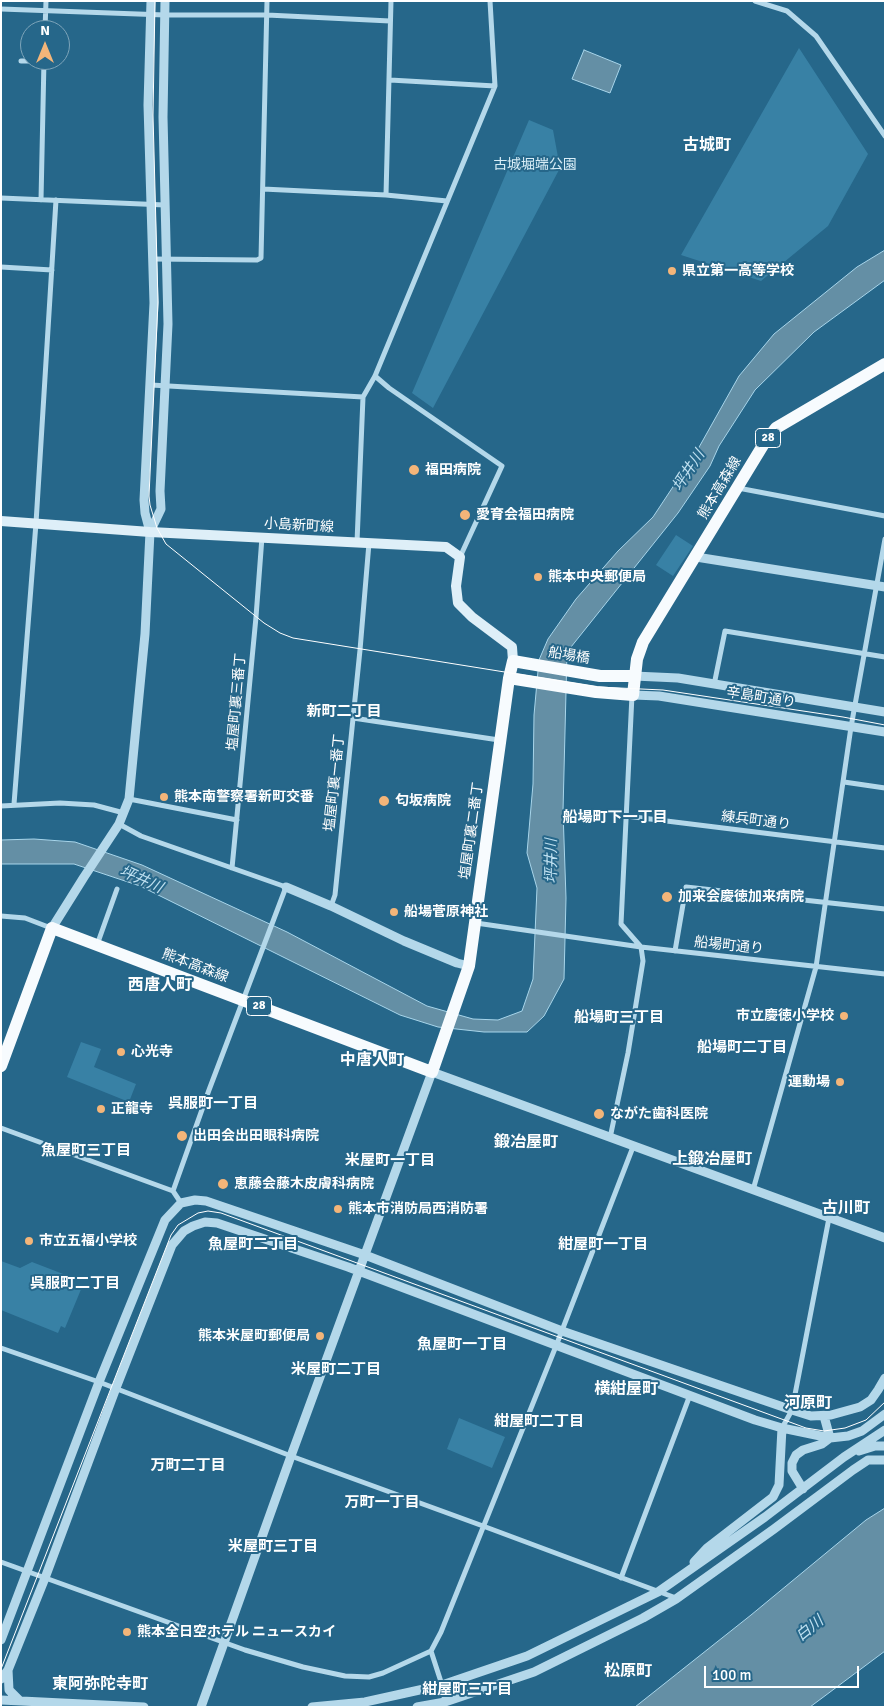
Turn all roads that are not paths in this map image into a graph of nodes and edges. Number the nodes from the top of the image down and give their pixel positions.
1 (46, 1) edge
2 (151, 1) edge
3 (165, 1) edge
4 (267, 1) edge
5 (391, 1) edge
6 (490, 1) edge
7 (755, 1) edge
8 (1, 9) edge
9 (46, 10) junction
10 (150, 14) junction
11 (165, 15) junction
12 (267, 15) junction
13 (46, 20) edge
14 (390, 21) junction
15 (44, 70) edge
16 (390, 80) junction
17 (495, 86) junction
18 (885, 136) edge
19 (263, 189) junction
20 (386, 195) junction
21 (1, 198) edge
22 (41, 200) junction
23 (56, 200) junction
24 (447, 201) junction
25 (150, 204) junction
26 (165, 204) junction
27 (152, 258) junction
28 (167, 259) junction
29 (1, 267) edge
30 (52, 270) junction
31 (885, 364) edge
32 (375, 376) junction
33 (150, 385) junction
34 (166, 386) junction
35 (362, 397) junction
36 (738, 488) junction
37 (885, 516) edge
38 (1, 521) edge
39 (36, 523) junction
40 (150, 532) junction
41 (262, 537) junction
42 (885, 539) edge
43 (357, 543) junction
44 (369, 543) junction
45 (460, 556) junction
46 (696, 557) junction
47 (881, 586) edge
48 (865, 654) junction
49 (885, 657) edge
50 (513, 661) junction
51 (634, 676) junction
52 (509, 678) junction
53 (714, 685) junction
54 (632, 694) junction
55 (856, 706) junction
56 (885, 712) edge
57 (353, 718) junction
58 (852, 726) junction
59 (885, 732) edge
60 (501, 740) junction
61 (844, 782) junction
62 (885, 788) edge
63 (129, 799) junction
64 (14, 804) junction
65 (1, 806) edge
66 (124, 812) junction
67 (626, 816) junction
68 (237, 820) junction
69 (119, 824) junction
70 (835, 841) junction
71 (885, 848) edge
72 (232, 868) junction
73 (286, 887) junction
74 (117, 890) dead end
75 (826, 903) junction
76 (331, 906) junction
77 (885, 909) edge
78 (1, 916) edge
79 (474, 922) junction
80 (52, 928) junction
81 (97, 945) junction
82 (641, 947) junction
83 (675, 951) junction
84 (469, 966) junction
85 (816, 967) junction
86 (885, 974) edge
87 (243, 1000) junction
88 (1, 1066) edge
89 (432, 1072) junction
90 (1, 1128) edge
91 (610, 1138) junction
92 (633, 1147) junction
93 (753, 1190) junction
94 (173, 1191) junction
95 (182, 1203) junction
96 (829, 1218) junction
97 (885, 1238) edge
98 (365, 1255) junction
99 (360, 1271) junction
100 (562, 1331) junction
101 (556, 1346) junction
102 (1, 1348) edge
103 (885, 1378) edge
104 (99, 1382) junction
105 (116, 1388) junction
106 (690, 1395) junction
107 (792, 1410) junction
108 (885, 1414) edge
109 (824, 1416) junction
110 (782, 1428) junction
111 (885, 1430) edge
112 (830, 1438) junction
113 (884, 1446) edge
114 (291, 1456) junction
115 (844, 1457) junction
116 (885, 1460) edge
117 (853, 1470) junction
118 (803, 1489) junction
119 (483, 1526) junction
120 (1, 1562) edge
121 (26, 1572) junction
122 (682, 1575) junction
123 (46, 1578) junction
124 (622, 1578) junction
125 (658, 1592) junction
126 (676, 1599) junction
127 (1, 1640) edge
128 (224, 1642) junction
129 (431, 1651) junction
130 (8, 1670) junction
131 (1, 1679) edge
132 (442, 1685) junction
133 (1, 1700) edge
134 (20, 1701) junction
135 (445, 1702) junction
136 (144, 1707) edge
137 (201, 1707) edge
138 (312, 1707) edge
139 (417, 1707) edge

1 - 9 street
2 - 10 street
3 - 11 street
4 - 12 street
5 - 14 street
6 - 17 street
7 - 18 street
8 - 9 street
9 - 10 street
9 - 13 street
10 - 11 street
10 - 25 street
11 - 12 street
11 - 26 street
12 - 14 street
12 - 19 street
14 - 16 street
15 - 22 street
16 - 17 street
16 - 20 street
17 - 24 street
19 - 20 street
19 - 28 street
20 - 24 street
21 - 22 street
22 - 23 street
23 - 25 street
23 - 30 street
24 - 32 street
25 - 26 street
25 - 27 street
26 - 28 street
27 - 28 street
27 - 33 street
28 - 34 street
29 - 30 street
30 - 39 street
31 - 36 main road, 熊本高森線 / 28
32 - 35 street
32 - 45 street
33 - 34 street
33 - 40 street
34 - 35 street
34 - 40 street
35 - 43 street
36 - 37 street
36 - 46 main road, 熊本高森線 / 28
38 - 39 main road, 小島新町線
39 - 40 main road, 小島新町線
39 - 64 street
40 - 41 main road, 小島新町線
40 - 63 street
41 - 43 main road, 小島新町線
41 - 68 street, 塩屋町裏三番丁
42 - 47 street
43 - 44 main road, 小島新町線
44 - 45 main road, 小島新町線
44 - 57 street, 塩屋町裏一番丁
45 - 50 main road
46 - 47 street
46 - 51 main road, 熊本高森線 / 28
47 - 48 street
48 - 49 street
48 - 53 street
48 - 55 street
50 - 51 main road, 船場橋
50 - 52 main road, 塩屋町裏二番丁
51 - 53 street, 辛島町通り
51 - 54 main road, 熊本高森線 / 28
52 - 54 main road
52 - 60 main road, 塩屋町裏二番丁
53 - 55 street, 辛島町通り
54 - 58 street, 辛島町通り
54 - 67 street
55 - 56 street, 辛島町通り
55 - 58 street
57 - 60 street
57 - 76 street, 塩屋町裏一番丁
58 - 59 street, 辛島町通り
58 - 61 street
60 - 79 main road, 塩屋町裏二番丁
61 - 62 street
61 - 70 street
63 - 66 street
63 - 68 street
64 - 65 street
64 - 66 street
66 - 69 street
67 - 70 street, 練兵町通り
67 - 82 street
68 - 72 street, 塩屋町裏三番丁
69 - 72 street
69 - 80 street
70 - 71 street, 練兵町通り
70 - 75 street
72 - 73 street
73 - 76 street
73 - 87 street
74 - 81 street
75 - 77 street
75 - 83 street
75 - 85 street
76 - 84 street
78 - 80 street
79 - 82 street, 船場町通り
79 - 84 main road, 塩屋町裏二番丁
80 - 81 main road, 熊本高森線 / 28
80 - 88 main road
81 - 87 main road, 熊本高森線 / 28
82 - 83 street, 船場町通り
82 - 91 street
83 - 85 street, 船場町通り
84 - 89 main road, 塩屋町裏二番丁
85 - 86 street, 船場町通り
85 - 93 street
87 - 89 main road, 熊本高森線 / 28
87 - 94 street
89 - 91 street
89 - 98 street
90 - 94 street
91 - 92 street
92 - 93 street
92 - 100 street
93 - 96 street
94 - 95 street
95 - 98 street
95 - 104 street
96 - 97 street
96 - 107 street
98 - 99 street
98 - 100 street
99 - 101 street
99 - 105 street
99 - 114 street
100 - 101 street
100 - 107 street
101 - 106 street
101 - 119 street
102 - 104 street
103 - 109 street
104 - 105 street
104 - 121 street
105 - 114 street
105 - 123 street
106 - 110 street
106 - 124 street
107 - 109 street
107 - 110 street
108 - 112 street
109 - 112 street
110 - 112 street
110 - 122 street
111 - 115 street
112 - 118 street
113 - 115 street
113 - 117 street
114 - 119 street
114 - 128 street
115 - 118 street
116 - 117 street
117 - 126 street
118 - 122 street
119 - 124 street
119 - 129 street
120 - 121 street
121 - 123 street
121 - 127 street
122 - 125 street
123 - 128 street
123 - 130 street
124 - 125 street
125 - 126 street
125 - 132 street
126 - 135 street
128 - 129 street
128 - 137 street
129 - 132 street
130 - 131 street
130 - 134 street
132 - 135 street
132 - 138 street
133 - 134 street
134 - 136 street
135 - 139 street

